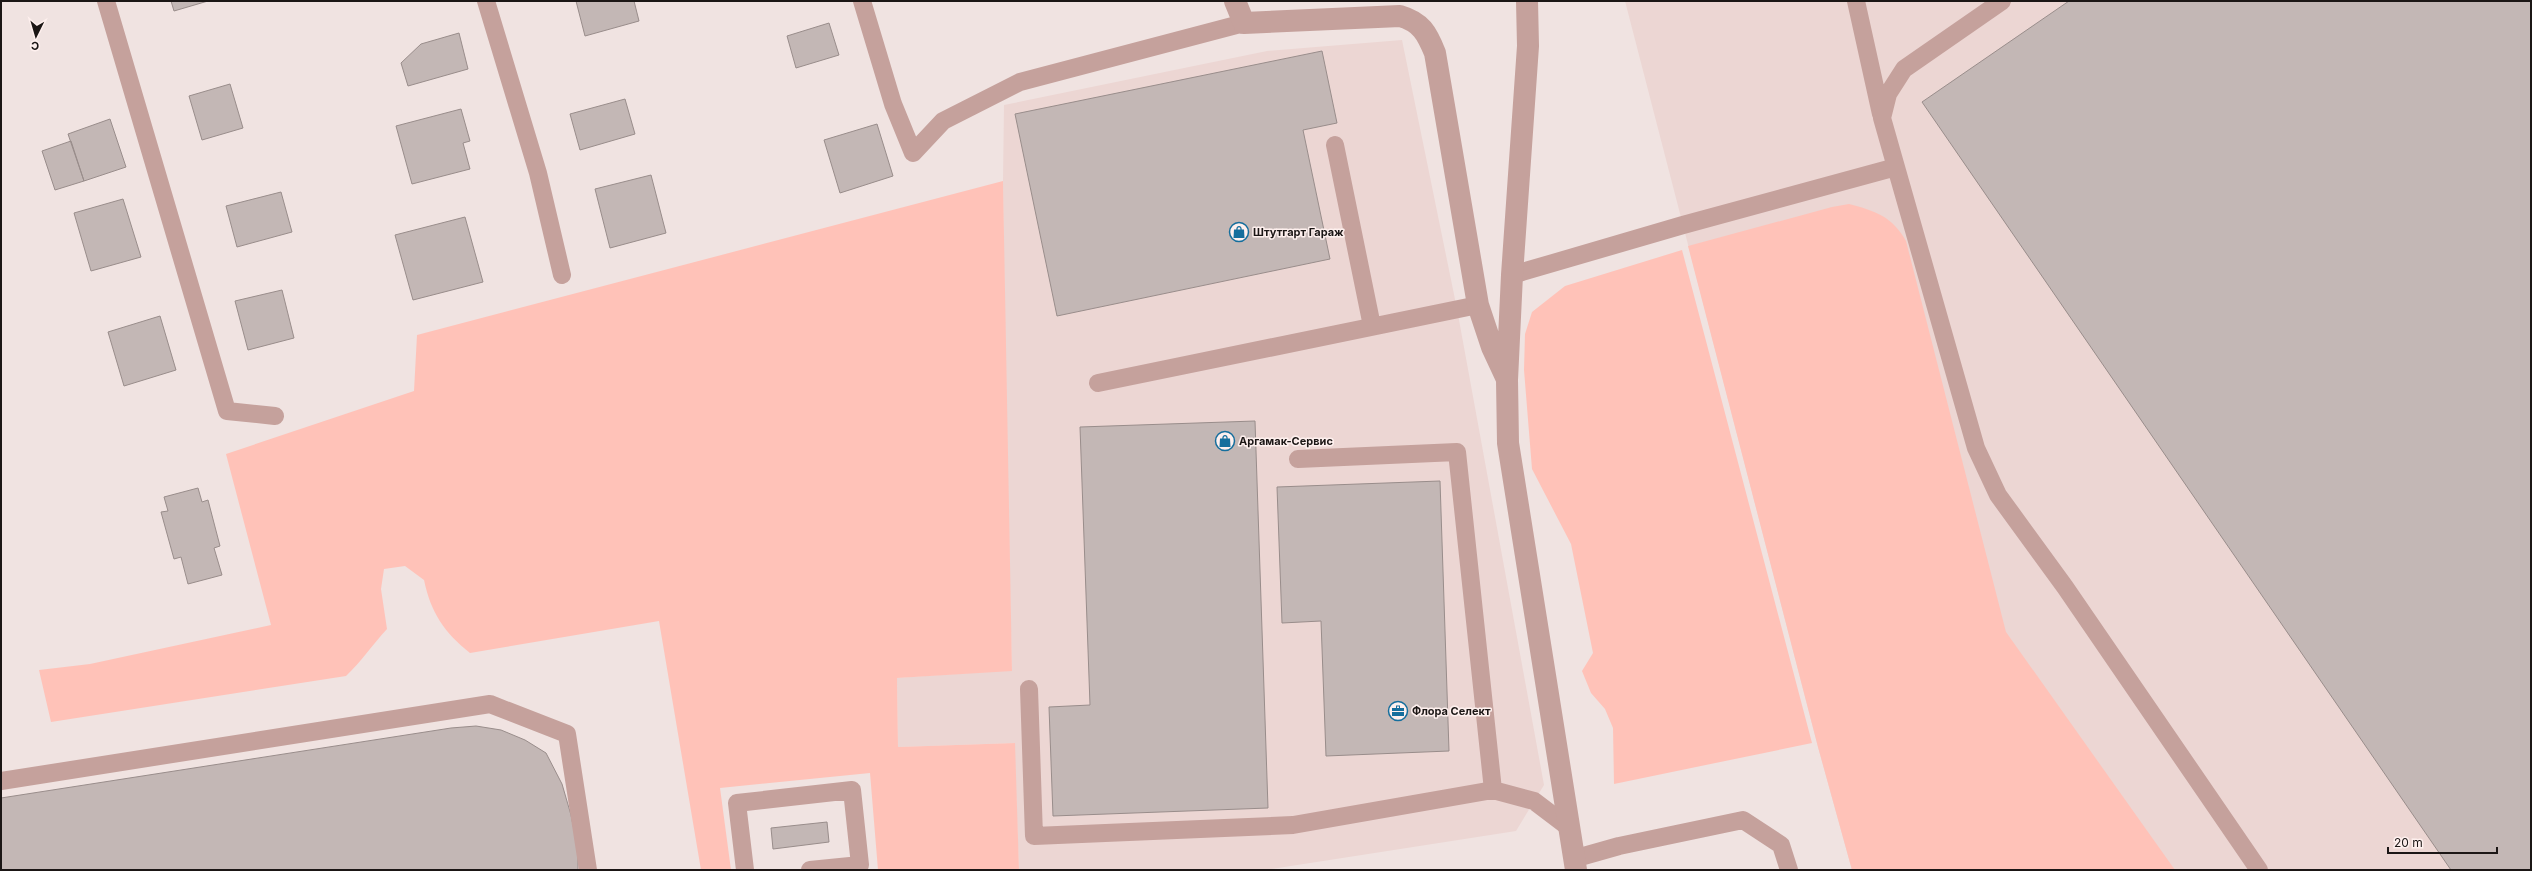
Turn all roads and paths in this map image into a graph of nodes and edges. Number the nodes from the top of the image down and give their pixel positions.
1 (106, 1) edge
2 (486, 1) edge
3 (862, 1) edge
4 (1235, 1) edge
5 (1527, 1) edge
6 (1856, 1) edge
7 (2002, 1) edge
8 (1244, 23) junction
9 (1882, 118) junction
10 (1334, 145) dead end
11 (1896, 167) junction
12 (562, 275) dead end
13 (1512, 275) junction
14 (1478, 304) junction
15 (1372, 326) junction
16 (1507, 380) junction
17 (1098, 383) dead end
18 (274, 416) dead end
19 (1298, 459) dead end
20 (1028, 689) dead end
21 (1, 781) edge
22 (1493, 790) junction
23 (1567, 826) junction
24 (1574, 864) edge
25 (588, 870) edge
26 (745, 870) edge
27 (815, 870) edge
28 (1788, 870) edge
29 (2259, 870) edge

1 - 18 lane
2 - 12 lane
3 - 8 lane
4 - 8 street
5 - 13 street
6 - 9 lane
7 - 9 lane
8 - 14 street
9 - 11 lane
10 - 15 lane
11 - 13 lane
11 - 29 lane
13 - 16 street
14 - 15 lane
14 - 16 street
15 - 17 lane
16 - 23 street
19 - 22 lane
20 - 22 lane
21 - 25 lane
22 - 23 lane
23 - 24 street
24 - 28 lane
26 - 27 lane

